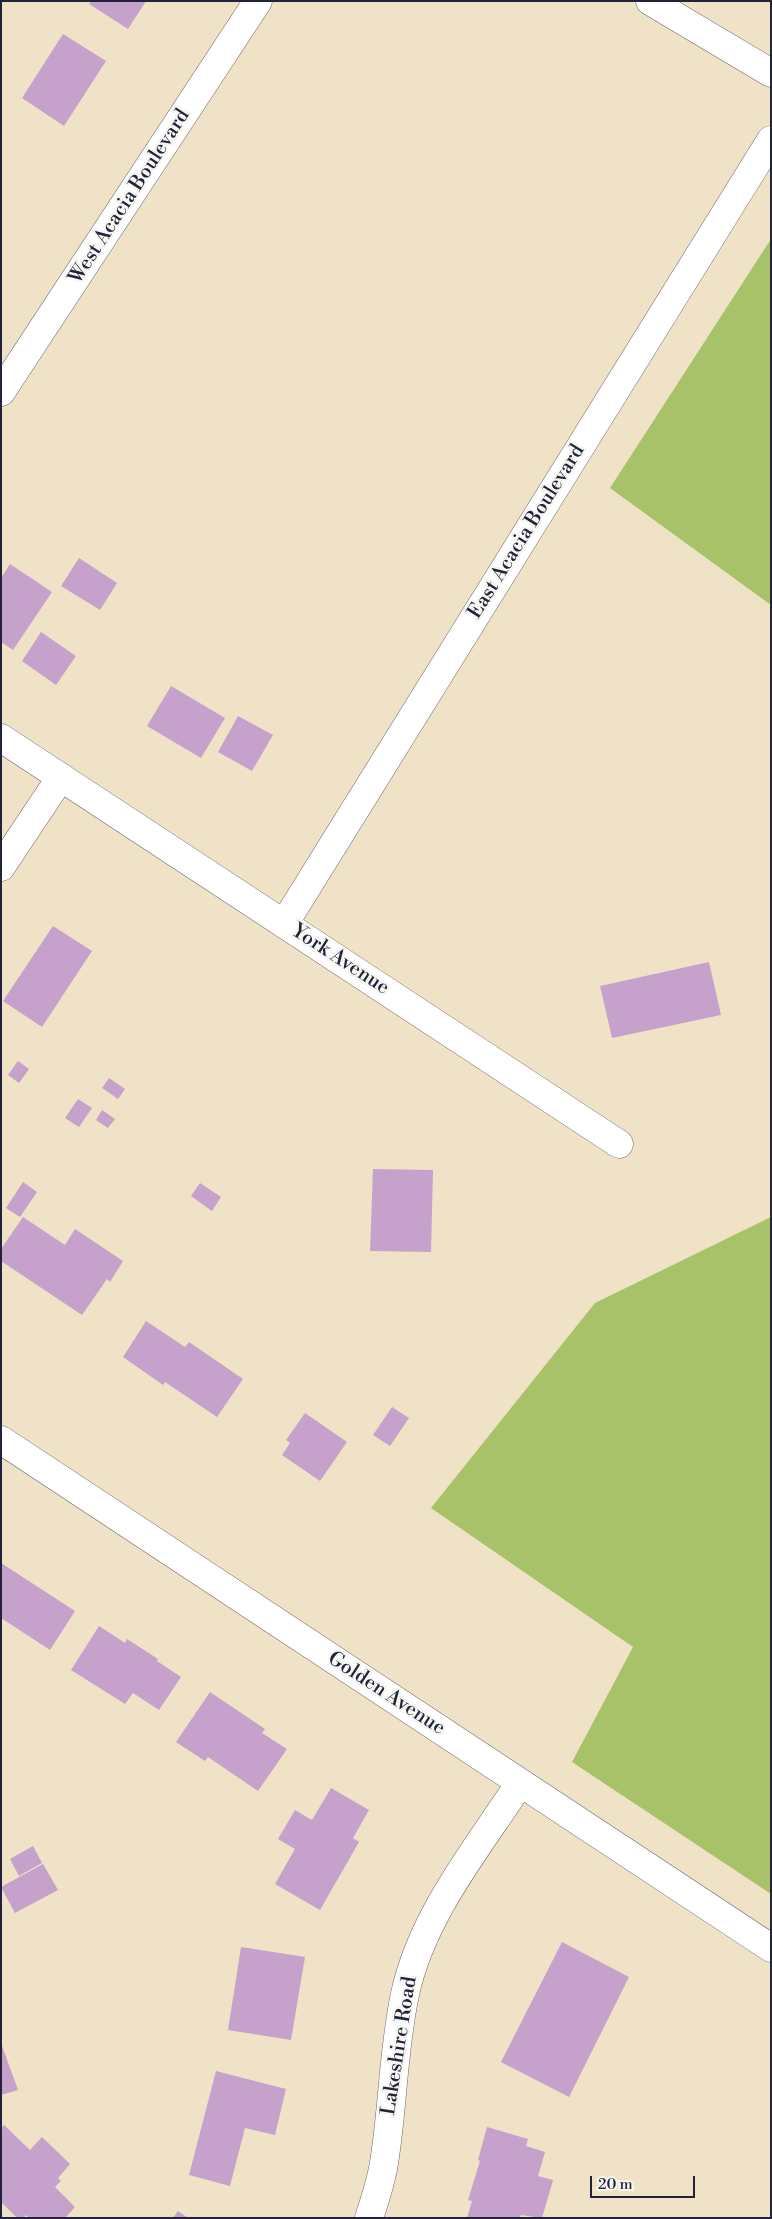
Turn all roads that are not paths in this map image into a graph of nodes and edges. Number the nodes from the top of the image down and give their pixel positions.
1 (258, 1) edge
2 (650, 1) edge
3 (771, 73) edge
4 (771, 140) edge
5 (1, 392) edge
6 (1, 738) edge
7 (61, 777) junction
8 (1, 867) edge
9 (284, 924) junction
10 (619, 1144) dead end
11 (1, 1440) edge
12 (520, 1783) junction
13 (771, 1948) edge
14 (369, 2218) edge

1 - 5 street, West Acacia Boulevard
2 - 3 street
4 - 9 street, East Acacia Boulevard
6 - 7 street
7 - 8 street
7 - 9 street, York Avenue
9 - 10 street, York Avenue
11 - 12 street, Golden Avenue
12 - 13 street, Golden Avenue
12 - 14 street, Lakeshire Road

